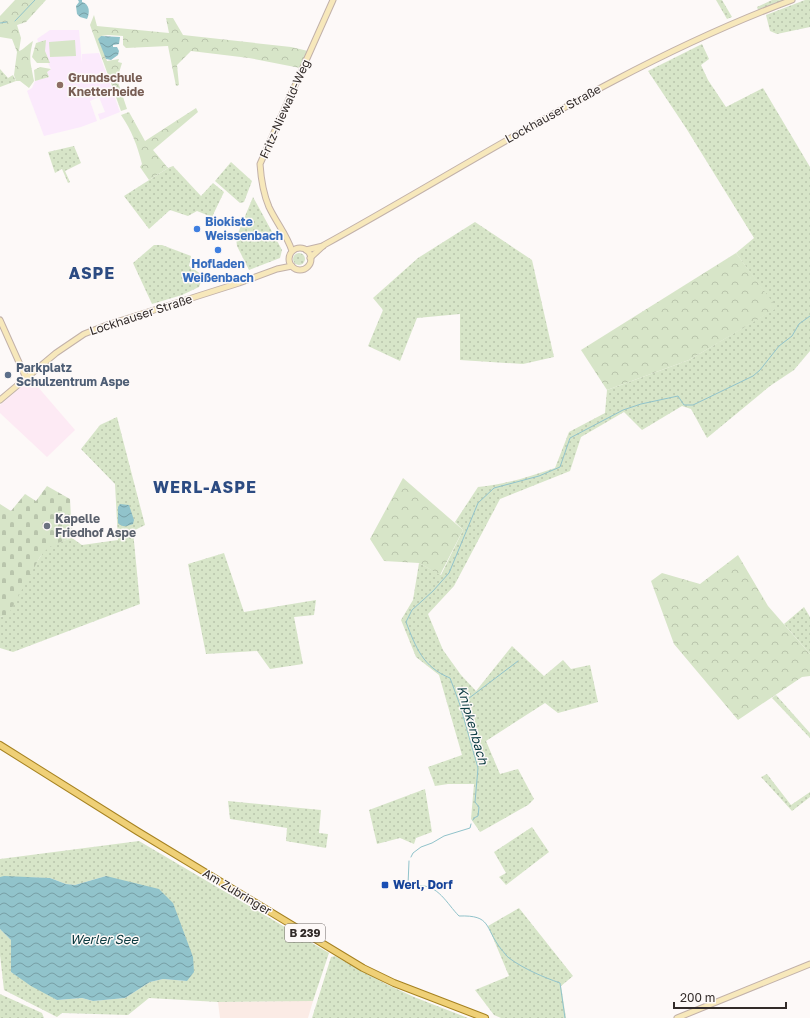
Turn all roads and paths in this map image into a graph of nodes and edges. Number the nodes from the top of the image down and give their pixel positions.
1 (333, 0) edge
2 (792, 0) edge
3 (288, 240) junction
4 (324, 246) junction
5 (297, 248) junction
6 (306, 250) junction
7 (292, 252) junction
8 (310, 258) junction
9 (289, 260) junction
10 (292, 266) junction
11 (277, 269) junction
12 (0, 320) edge
13 (26, 378) junction
14 (0, 400) edge
15 (0, 745) edge
16 (810, 964) edge
17 (470, 1013) junction
18 (476, 1018) edge
19 (485, 1018) edge
20 (677, 1018) edge

1 - 3 street, Fritz-Niewald-Weg
2 - 4 street, Lockhauser Straße
3 - 5 street, Fritz-Niewald-Weg
3 - 7 street, Fritz-Niewald-Weg
4 - 6 street, Lockhauser Straße
4 - 8 street, Lockhauser Straße
5 - 6 street
5 - 7 street
6 - 8 street
7 - 9 street
8 - 10 street
9 - 10 street
9 - 11 street, Lockhauser Straße
10 - 11 street, Lockhauser Straße
11 - 13 street, Lockhauser Straße
12 - 13 street
13 - 14 street, Lockhauser Straße
15 - 17 main road, Am Zubringer / B 239
16 - 20 street
17 - 18 street
17 - 19 main road, Am Zubringer / B 239

